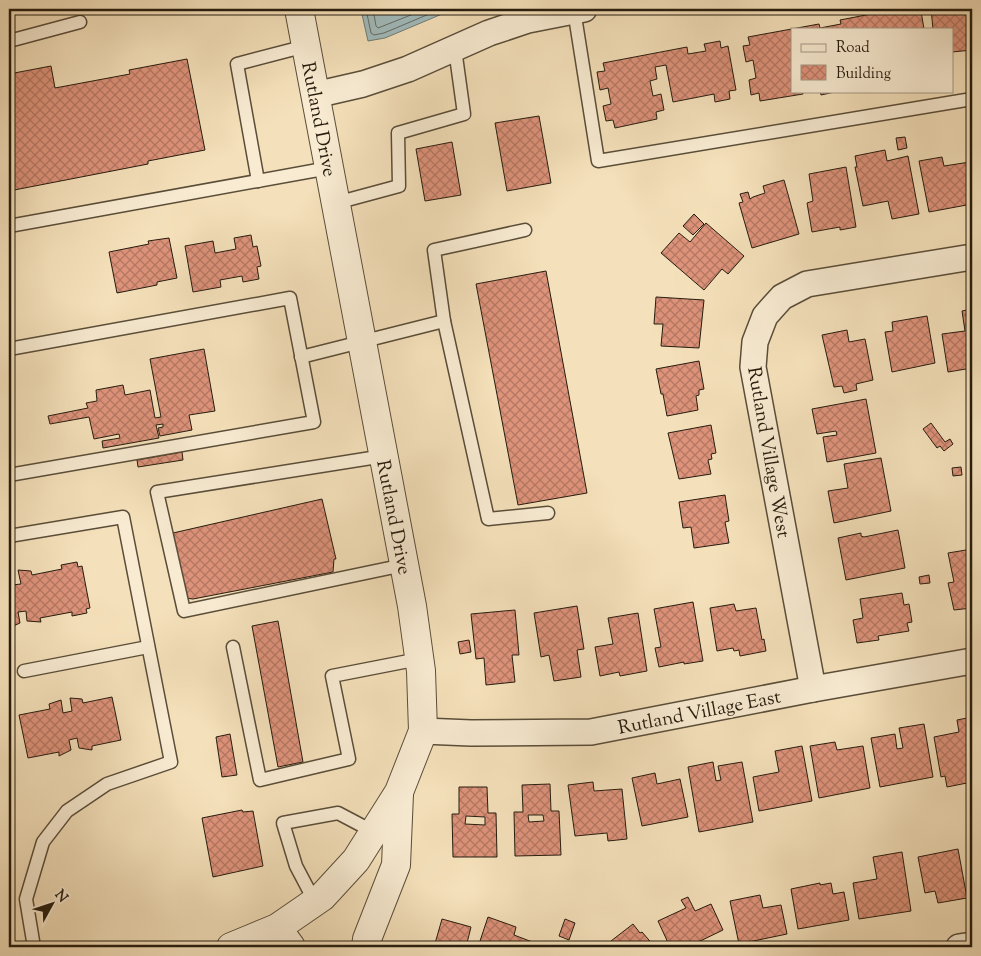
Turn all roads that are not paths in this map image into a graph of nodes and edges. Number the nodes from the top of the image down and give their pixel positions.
1 (298, 9) edge
2 (579, 10) edge
3 (527, 14) edge
4 (80, 22) dead end
5 (9, 41) edge
6 (306, 46) junction
7 (455, 49) junction
8 (315, 95) junction
9 (972, 99) edge
10 (329, 168) junction
11 (258, 181) junction
12 (336, 202) junction
13 (9, 226) edge
14 (525, 230) dead end
15 (972, 257) edge
16 (444, 321) junction
17 (362, 341) junction
18 (9, 349) edge
19 (301, 357) junction
20 (384, 456) junction
21 (9, 475) edge
22 (548, 513) dead end
23 (9, 536) edge
24 (404, 565) junction
25 (233, 647) dead end
26 (148, 648) junction
27 (419, 660) junction
28 (972, 661) edge
29 (24, 671) dead end
30 (813, 689) junction
31 (423, 731) junction
32 (399, 792) junction
33 (374, 832) junction
34 (316, 902) junction
35 (284, 938) edge
36 (972, 945) edge
37 (34, 947) edge
38 (230, 947) edge
39 (366, 947) edge
40 (959, 947) edge

1 - 6 street, Rutland Drive
2 - 3 street
2 - 9 lane
3 - 7 street
4 - 5 lane
6 - 8 street, Rutland Drive
6 - 11 lane
7 - 8 street
7 - 12 lane
8 - 10 street, Rutland Drive
10 - 11 lane
10 - 12 street, Rutland Drive
11 - 13 lane
12 - 17 street, Rutland Drive
14 - 16 lane
15 - 30 street, Rutland Village West
16 - 17 lane
16 - 22 lane
17 - 19 lane
17 - 20 street, Rutland Drive
18 - 19 lane
19 - 21 lane
20 - 24 street, Rutland Drive
20 - 24 lane
23 - 26 lane
24 - 27 street, Rutland Drive
25 - 27 lane
26 - 29 lane
26 - 37 lane
27 - 31 street, Rutland Drive
28 - 30 street, Rutland Village East
30 - 31 street, Rutland Village East
31 - 32 street, Rutland Drive
32 - 33 street, Rutland Drive
32 - 39 street
33 - 34 street, Rutland Drive
33 - 34 lane
34 - 35 street, Rutland Drive
35 - 38 street, Rutland Drive
36 - 40 street

